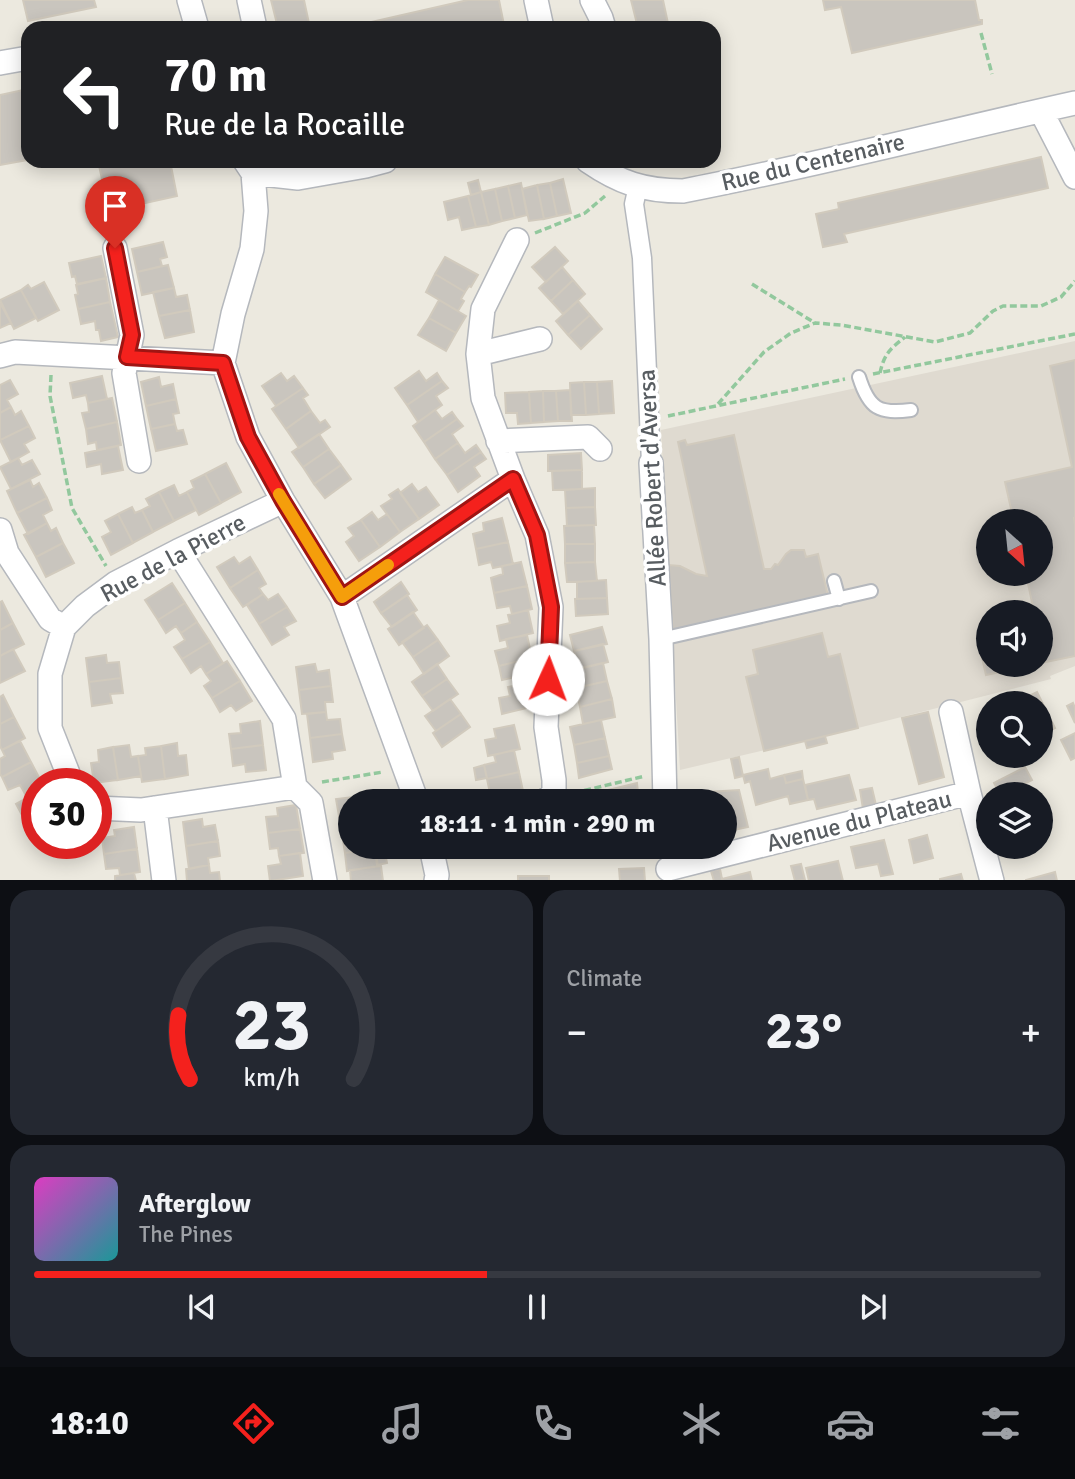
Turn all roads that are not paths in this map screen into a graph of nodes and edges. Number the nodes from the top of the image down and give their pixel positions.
1 (188, 0) edge
2 (249, 0) edge
3 (536, 0) edge
4 (592, 0) edge
5 (190, 21) edge
6 (254, 21) edge
7 (540, 21) edge
8 (602, 21) edge
9 (21, 59) edge
10 (0, 63) edge
11 (1075, 103) edge
12 (1041, 111) junction
13 (249, 168) edge
14 (253, 168) edge
15 (347, 168) edge
16 (599, 168) edge
17 (1075, 177) edge
18 (638, 186) junction
19 (517, 240) road end
20 (115, 248) dead end
21 (540, 339) dead end
22 (478, 354) junction
23 (0, 356) edge
24 (127, 357) junction
25 (223, 363) junction
26 (859, 377) dead end
27 (912, 410) dead end
28 (498, 441) junction
29 (600, 449) dead end
30 (139, 461) dead end
31 (651, 463) joint
32 (513, 479) junction
33 (283, 501) junction
34 (0, 530) edge
35 (178, 551) junction
36 (834, 582) dead end
37 (871, 591) dead end
38 (342, 597) junction
39 (839, 598) junction
40 (64, 626) junction
41 (661, 639) junction
42 (951, 712) dead end
43 (66, 768) edge
44 (295, 787) junction
45 (413, 789) edge
46 (551, 789) edge
47 (665, 789) edge
48 (969, 793) junction
49 (155, 808) junction
50 (112, 809) edge
51 (434, 859) edge
52 (668, 865) edge
53 (164, 880) edge
54 (325, 880) edge
55 (436, 880) edge
56 (992, 880) edge

1 - 5 street
2 - 6 street
3 - 7 street
4 - 8 street
9 - 10 street
11 - 12 street, Rue du Centenaire
12 - 17 street
12 - 18 street, Rue du Centenaire
13 - 25 street
14 - 15 street
16 - 18 street, Rue du Centenaire
18 - 31 street, Allée Robert d'Aversa
19 - 22 street
20 - 24 street
21 - 22 street
22 - 28 street
23 - 24 street
24 - 25 street
24 - 30 street
25 - 33 street
26 - 27 lane
28 - 29 street
28 - 32 street
31 - 41 street, Allée Robert d'Aversa
32 - 38 street
32 - 46 street
33 - 35 street, Rue de la Pierre
33 - 38 street
34 - 40 street
35 - 40 street, Rue de la Pierre
35 - 44 street
36 - 39 lane
37 - 39 lane
38 - 45 street
39 - 41 lane
40 - 43 street
41 - 47 street, Allée Robert d'Aversa
42 - 48 street
44 - 49 street
44 - 54 street
48 - 52 street, Avenue du Plateau
48 - 56 street
49 - 50 street
49 - 53 street
51 - 55 street

